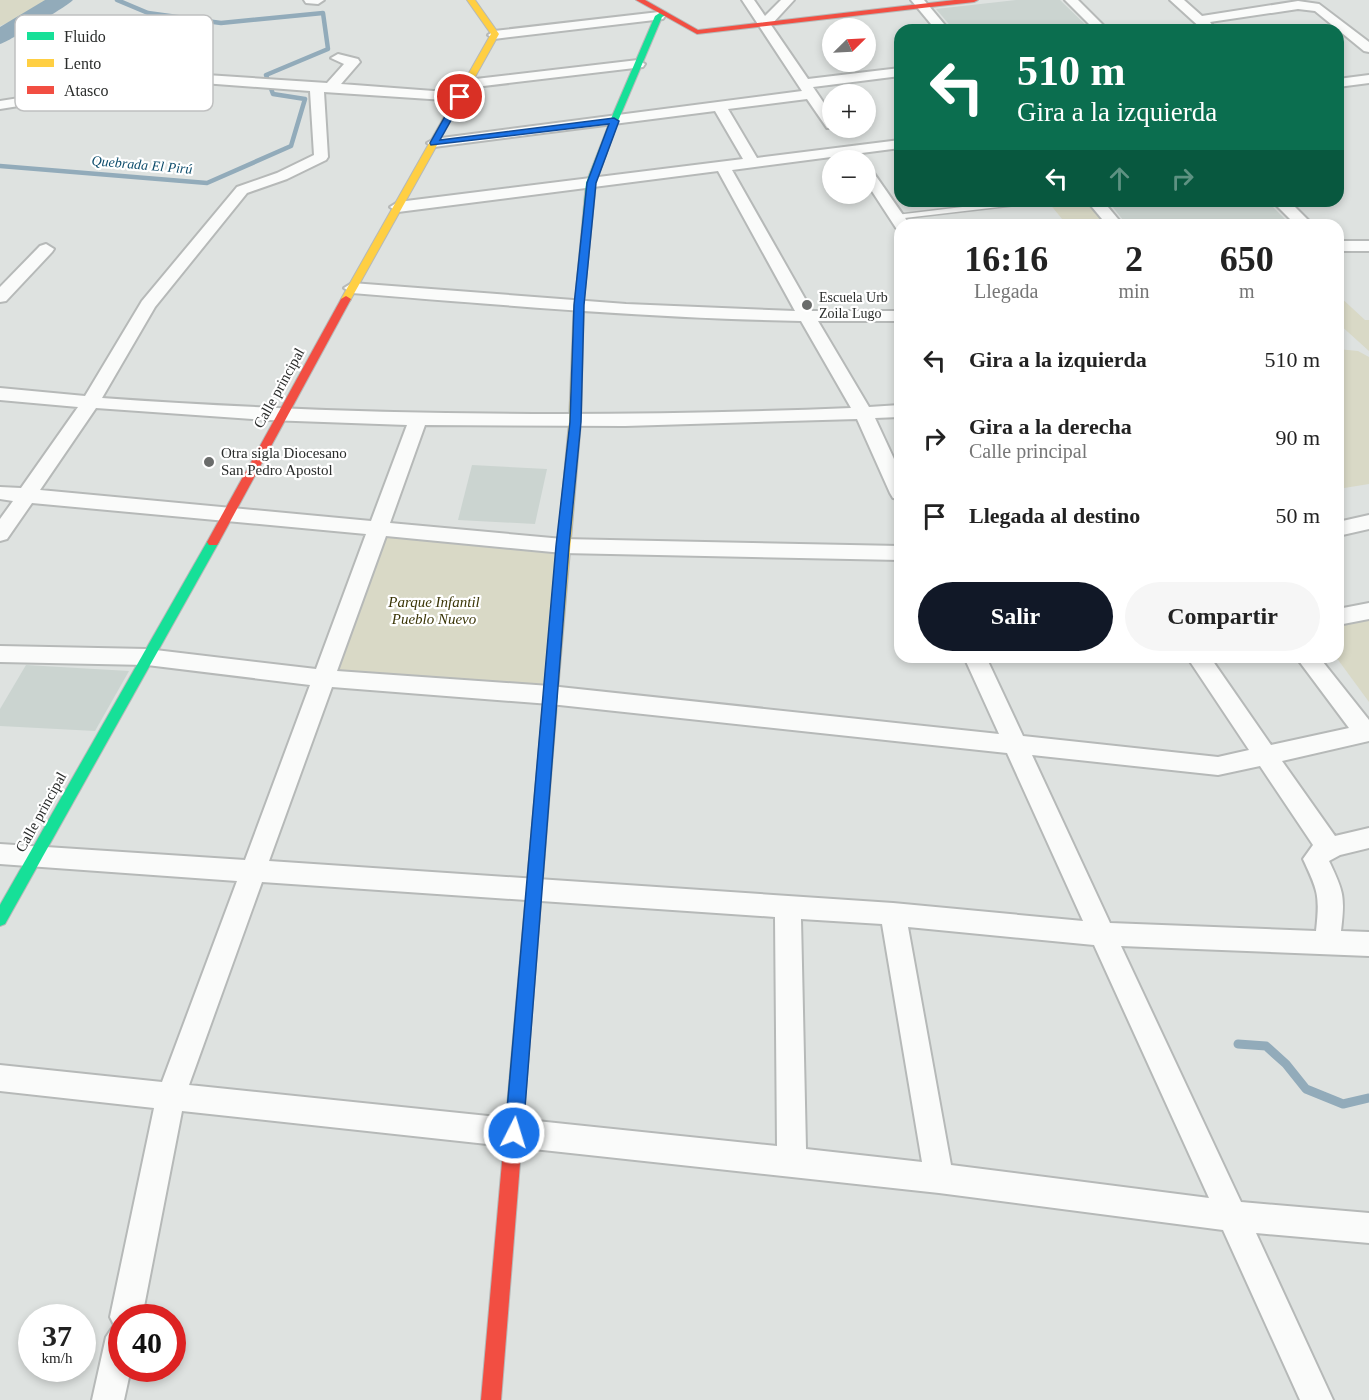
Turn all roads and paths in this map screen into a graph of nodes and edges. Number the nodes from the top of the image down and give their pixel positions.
1 (310, 0) edge
2 (318, 0) edge
3 (471, 0) edge
4 (639, 0) edge
5 (748, 0) edge
6 (788, 0) edge
7 (974, 0) edge
8 (1071, 0) edge
9 (1176, 0) edge
10 (920, 3) edge
11 (661, 15) junction
12 (1199, 20) junction
13 (765, 24) junction
14 (938, 24) edge
15 (1096, 24) edge
16 (1204, 24) edge
17 (1338, 24) edge
18 (1344, 29) edge
19 (1369, 34) edge
20 (494, 35) junction
21 (1353, 36) junction
22 (1344, 37) edge
23 (1369, 48) edge
24 (338, 58) dead end
25 (638, 64) junction
26 (894, 73) edge
27 (1369, 79) edge
28 (213, 80) edge
29 (1344, 82) edge
30 (467, 84) junction
31 (323, 88) junction
32 (808, 89) junction
33 (460, 97) junction
34 (15, 102) edge
35 (0, 105) edge
36 (720, 107) junction
37 (822, 110) edge
38 (614, 121) junction
39 (434, 143) junction
40 (894, 146) edge
41 (876, 150) edge
42 (822, 159) edge
43 (753, 164) junction
44 (723, 167) junction
45 (591, 183) junction
46 (876, 187) edge
47 (398, 207) junction
48 (993, 207) edge
49 (1100, 207) edge
50 (1286, 207) edge
51 (898, 219) edge
52 (912, 219) edge
53 (1109, 219) edge
54 (1299, 219) edge
55 (1344, 246) edge
56 (1369, 246) edge
57 (46, 249) dead end
58 (352, 288) junction
59 (0, 297) edge
60 (579, 305) junction
61 (894, 316) edge
62 (808, 318) junction
63 (0, 394) edge
64 (90, 403) junction
65 (894, 411) edge
66 (863, 413) junction
67 (284, 416) junction
68 (418, 420) junction
69 (575, 422) junction
70 (894, 480) edge
71 (0, 493) edge
72 (26, 495) junction
73 (228, 514) junction
74 (1369, 522) edge
75 (1344, 528) edge
76 (379, 529) junction
77 (0, 534) edge
78 (563, 546) junction
79 (894, 553) edge
80 (1369, 611) edge
81 (1344, 616) edge
82 (0, 654) edge
83 (147, 657) junction
84 (978, 663) edge
85 (1202, 663) edge
86 (1312, 663) edge
87 (324, 678) junction
88 (550, 696) junction
89 (1367, 733) edge
90 (1015, 743) junction
91 (1265, 755) junction
92 (1369, 838) edge
93 (1329, 848) junction
94 (0, 854) edge
95 (35, 856) junction
96 (254, 871) junction
97 (534, 890) junction
98 (788, 907) junction
99 (893, 914) junction
100 (0, 919) edge
101 (1102, 934) junction
102 (1327, 943) junction
103 (1369, 944) edge
104 (0, 1078) edge
105 (171, 1096) junction
106 (514, 1133) junction
107 (792, 1162) junction
108 (939, 1178) junction
109 (1231, 1216) junction
110 (1369, 1228) edge
111 (129, 1304) edge
112 (112, 1382) edge
113 (108, 1400) edge
114 (491, 1400) edge
115 (1317, 1400) edge

1 - 2 street
3 - 20 street
4 - 11 street
5 - 13 street
6 - 13 street
7 - 10 street
8 - 15 street
9 - 12 street
10 - 13 street
10 - 14 street
11 - 13 street
11 - 20 street
11 - 25 street
12 - 16 street
12 - 17 street
13 - 32 street
18 - 21 street
19 - 21 street
20 - 30 street, Calle principal
21 - 22 street
21 - 23 street
24 - 31 street
25 - 30 street
25 - 38 street
26 - 32 street
27 - 29 street
28 - 31 street
30 - 33 street, Calle principal
31 - 33 street
31 - 64 street
32 - 36 street
32 - 37 street
33 - 39 street, Calle principal
34 - 35 street
36 - 38 street
36 - 43 street
38 - 39 street
38 - 45 street
39 - 47 street, Calle principal
40 - 41 street
42 - 43 street
43 - 44 street
44 - 45 street
44 - 62 street
45 - 47 street
45 - 60 street
46 - 51 street
47 - 58 street, Calle principal
48 - 52 lane
49 - 53 street
50 - 54 street
55 - 56 street
57 - 59 street
58 - 60 street
58 - 67 street, Calle principal
60 - 62 street
60 - 69 street
61 - 62 street
62 - 66 street
63 - 64 street
64 - 67 street
64 - 72 street
65 - 66 street
66 - 69 street
66 - 70 street
67 - 68 street
67 - 73 street, Calle principal
68 - 69 street
68 - 76 street
69 - 78 street
71 - 72 street
72 - 73 street
72 - 77 street
73 - 76 street
73 - 83 street, Calle principal
74 - 75 street
76 - 78 street
76 - 87 street
78 - 79 street
78 - 88 street
80 - 81 street
82 - 83 street
83 - 87 street
83 - 95 street, Calle principal
84 - 90 street
85 - 91 street
86 - 89 street
87 - 88 street
87 - 96 street
88 - 90 street
88 - 97 street
89 - 91 street
90 - 91 street
90 - 101 street
91 - 93 street
92 - 93 street
93 - 102 street
94 - 95 street
95 - 96 street
95 - 100 street, Calle principal
96 - 97 street
96 - 105 street
97 - 98 street
97 - 106 street
98 - 99 street
98 - 107 street
99 - 101 street
99 - 108 street
101 - 102 street
101 - 109 street
102 - 103 street
104 - 105 street
105 - 106 street
105 - 111 street
106 - 107 street
106 - 114 street
107 - 108 street
108 - 109 street
109 - 110 street
109 - 115 street
112 - 113 street

